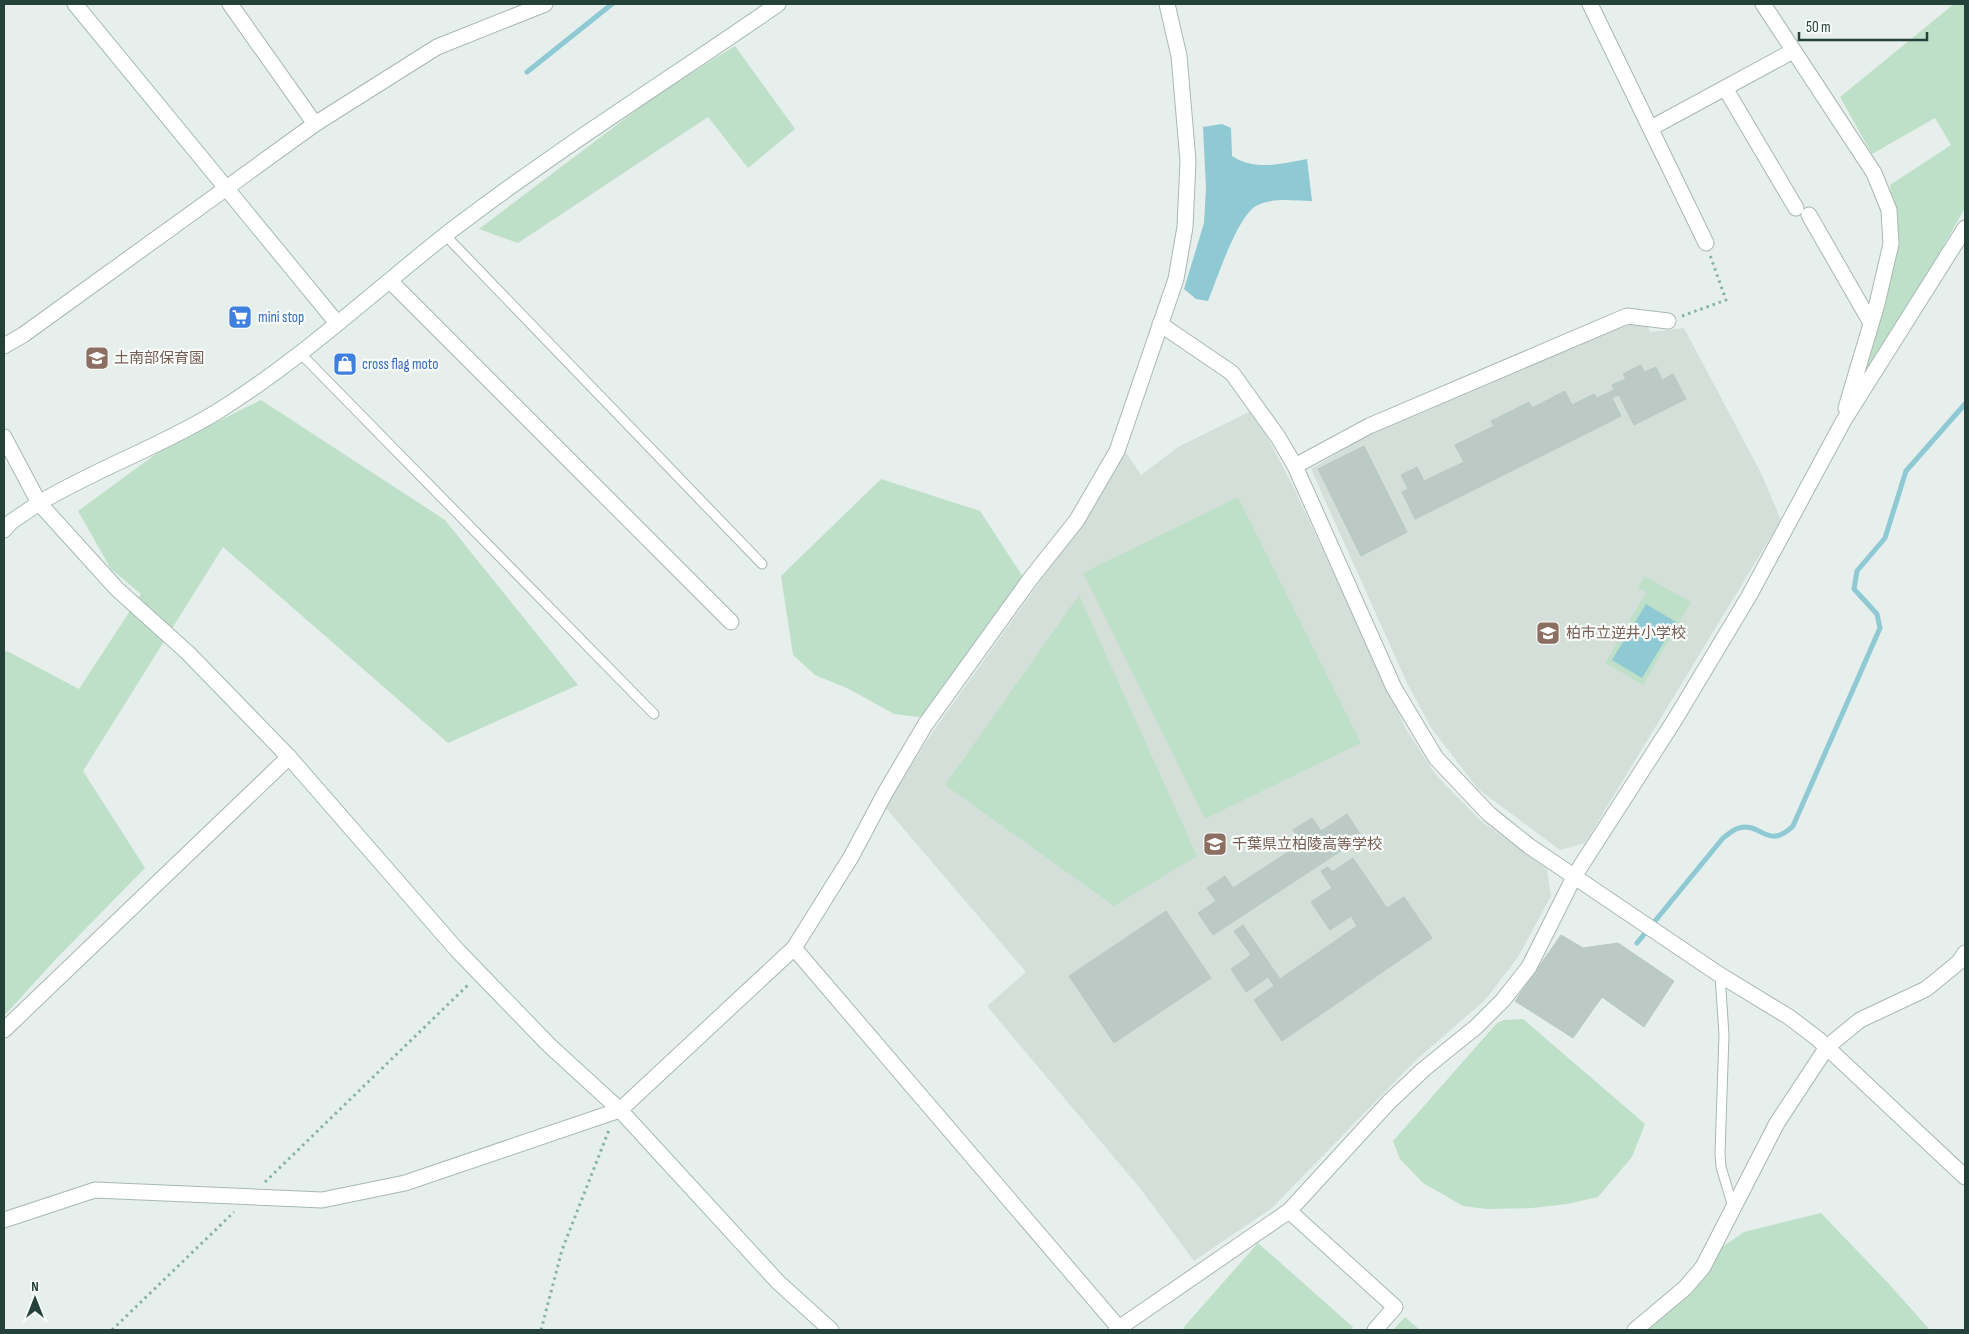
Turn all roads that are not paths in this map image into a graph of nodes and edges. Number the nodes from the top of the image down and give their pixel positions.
1 (75, 4) edge
2 (230, 4) edge
3 (545, 4) edge
4 (778, 4) edge
5 (1167, 4) edge
6 (1590, 4) edge
7 (1763, 4) edge
8 (1793, 51) junction
9 (1725, 88) junction
10 (315, 124) junction
11 (1651, 128) junction
12 (225, 189) junction
13 (1965, 228) edge
14 (446, 236) junction
15 (1706, 243) road end
16 (390, 281) junction
17 (1668, 322) road end
18 (1871, 323) junction
19 (337, 324) junction
20 (1160, 324) junction
21 (4, 346) edge
22 (300, 353) junction
23 (1844, 420) junction
24 (4, 437) edge
25 (1295, 466) junction
26 (39, 503) junction
27 (4, 530) edge
28 (762, 564) dead end
29 (731, 622) dead end
30 (654, 714) dead end
31 (288, 757) junction
32 (1575, 875) junction
33 (794, 948) junction
34 (1965, 953) edge
35 (1720, 975) junction
36 (4, 1030) edge
37 (1827, 1046) junction
38 (620, 1110) junction
39 (1965, 1177) edge
40 (1733, 1208) junction
41 (1289, 1211) junction
42 (4, 1220) edge
43 (1117, 1329) edge
44 (831, 1330) edge
45 (1375, 1330) edge
46 (1635, 1330) edge

1 - 12 street
2 - 10 street
3 - 10 street
4 - 14 street
5 - 20 street
6 - 11 street
7 - 8 street
8 - 9 street
8 - 18 street
9 - 11 street
9 - 18 street
10 - 12 street
11 - 15 street
12 - 19 street
12 - 21 street
13 - 23 street
14 - 16 street
14 - 28 lane
16 - 19 street
16 - 29 street
17 - 25 street
18 - 23 street
19 - 22 street
20 - 25 street
20 - 33 street
22 - 26 street
22 - 30 lane
23 - 32 street
24 - 26 street
25 - 32 street
26 - 27 street
26 - 31 street
31 - 36 street
31 - 38 street
32 - 35 street
32 - 41 street
33 - 38 street
33 - 43 street
34 - 37 street
35 - 37 street
35 - 40 lane
37 - 39 street
37 - 40 street
38 - 42 street
38 - 44 street
40 - 46 street
41 - 43 street
41 - 45 street

